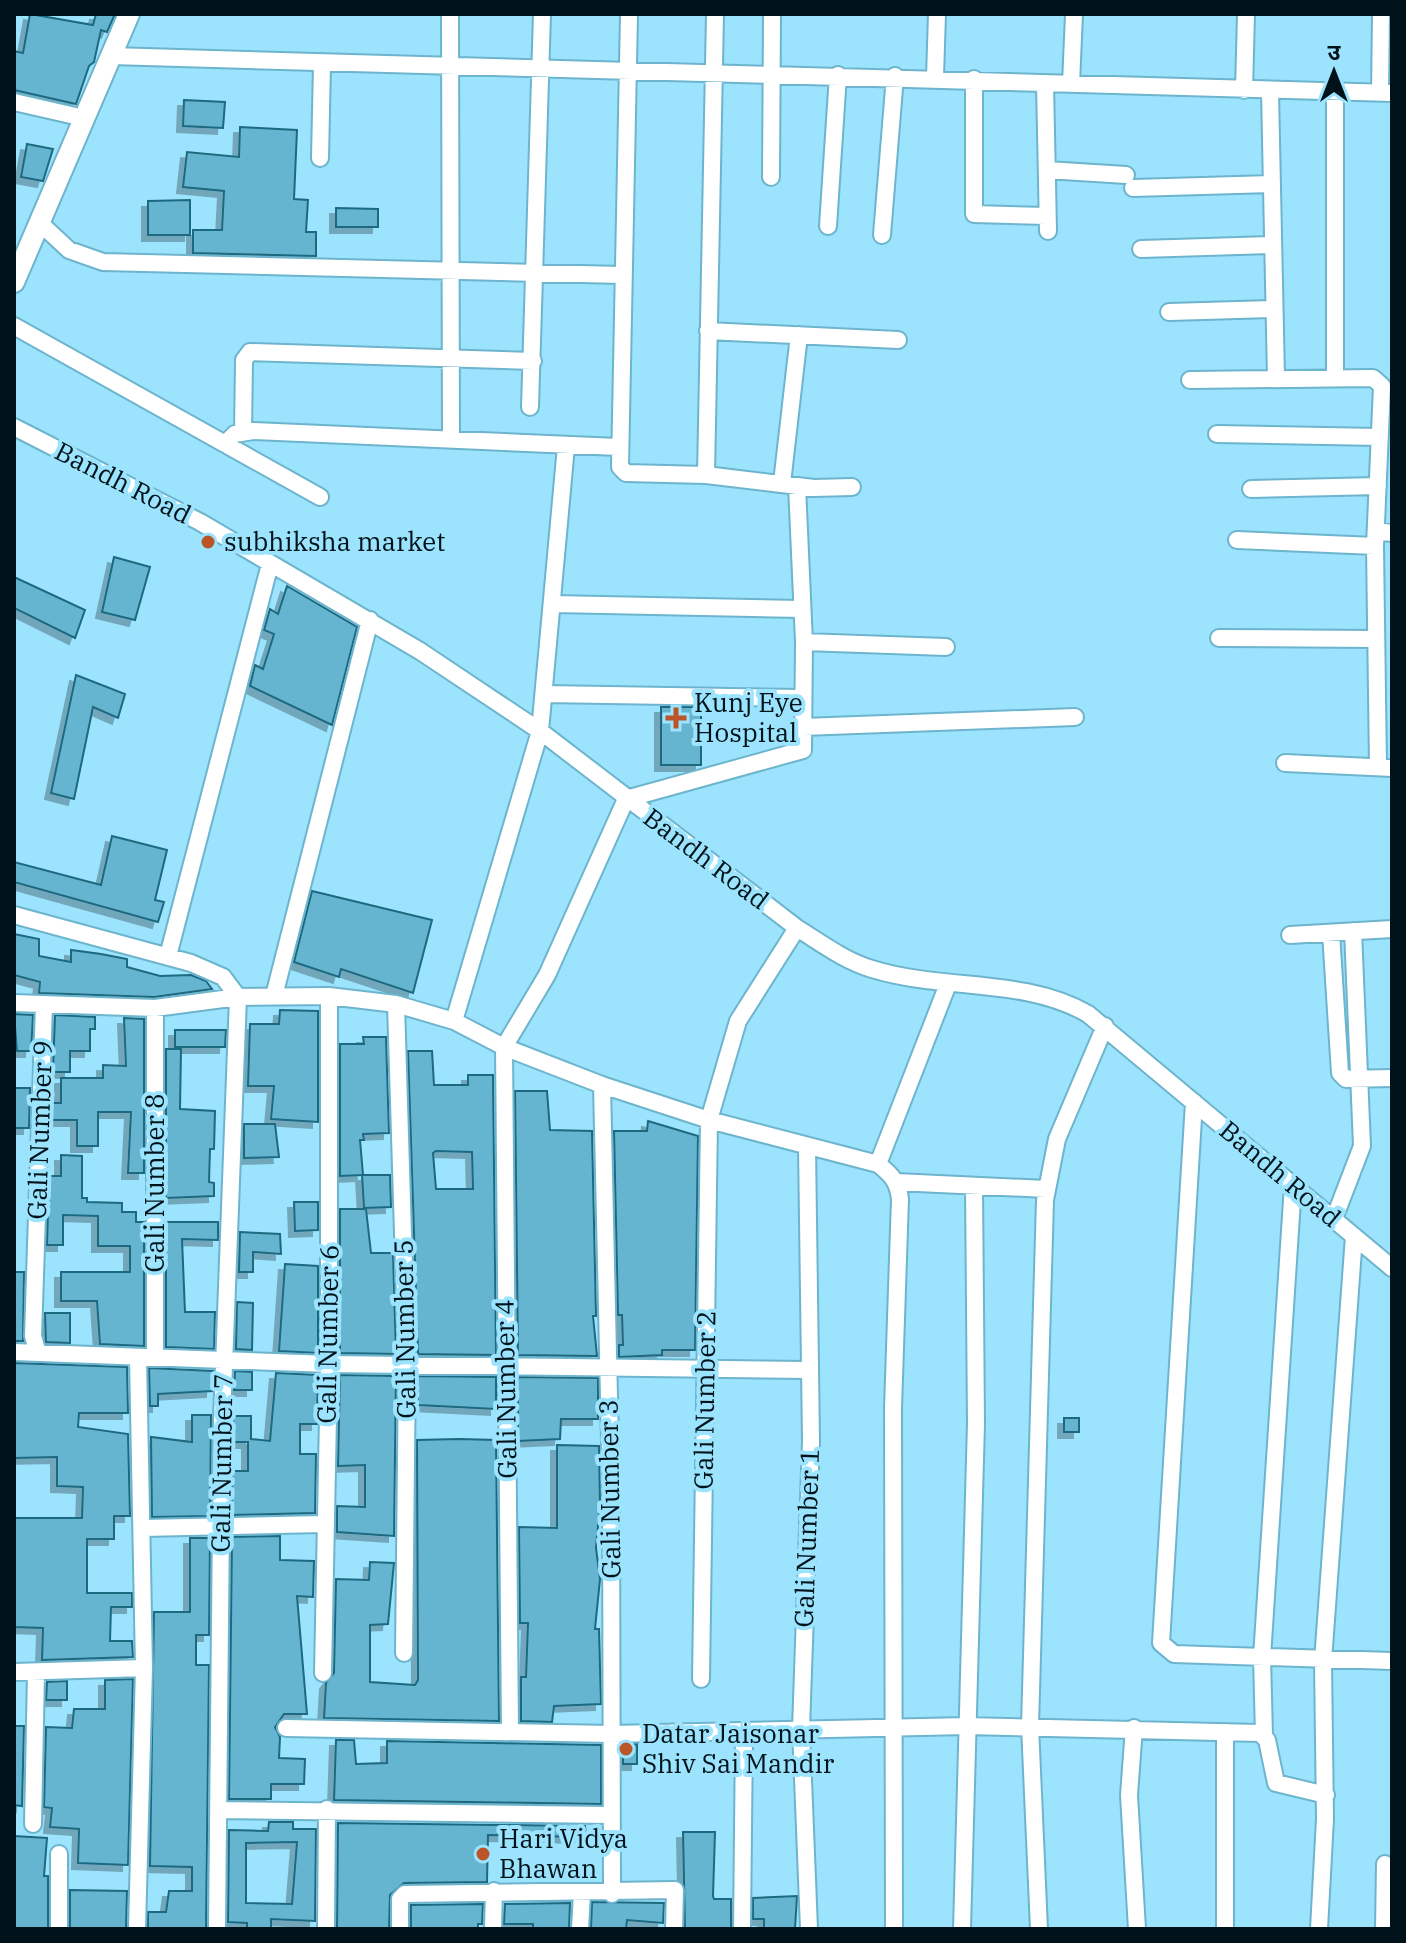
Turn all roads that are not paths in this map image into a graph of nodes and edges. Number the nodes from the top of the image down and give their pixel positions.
1 (129, 14) edge
2 (450, 14) edge
3 (542, 14) edge
4 (629, 14) edge
5 (715, 14) edge
6 (772, 14) edge
7 (937, 14) edge
8 (1074, 14) edge
9 (1246, 14) edge
10 (1381, 14) edge
11 (111, 56) junction
12 (322, 64) junction
13 (448, 67) junction
14 (541, 69) junction
15 (628, 71) junction
16 (712, 73) junction
17 (771, 74) junction
18 (838, 75) junction
19 (895, 76) junction
20 (935, 77) junction
21 (974, 79) junction
22 (1045, 83) junction
23 (1071, 84) junction
24 (1244, 90) junction
25 (1335, 91) junction
26 (1270, 92) junction
27 (1386, 93) edge
28 (14, 102) edge
29 (84, 118) junction
30 (320, 158) dead end
31 (1047, 170) junction
32 (771, 177) dead end
33 (1272, 184) junction
34 (40, 223) junction
35 (828, 226) dead end
36 (882, 235) dead end
37 (1271, 245) junction
38 (1141, 249) dead end
39 (448, 272) junction
40 (535, 273) junction
41 (622, 275) junction
42 (14, 282) edge
43 (1274, 309) junction
44 (1169, 312) dead end
45 (14, 326) edge
46 (708, 331) junction
47 (799, 335) junction
48 (898, 340) dead end
49 (451, 357) junction
50 (533, 361) junction
51 (1276, 378) junction
52 (1335, 378) junction
53 (1190, 380) dead end
54 (530, 407) dead end
55 (14, 427) edge
56 (243, 432) junction
57 (1217, 434) dead end
58 (1380, 437) junction
59 (451, 440) junction
60 (225, 444) junction
61 (566, 446) junction
62 (618, 447) junction
63 (706, 475) junction
64 (790, 484) junction
65 (1378, 486) junction
66 (852, 487) dead end
67 (1251, 489) dead end
68 (320, 497) dead end
69 (1381, 537) edge
70 (1237, 540) dead end
71 (270, 564) junction
72 (553, 604) junction
73 (801, 609) junction
74 (1384, 612) edge
75 (370, 620) junction
76 (1219, 638) dead end
77 (1375, 639) junction
78 (804, 642) junction
79 (946, 647) dead end
80 (544, 694) junction
81 (802, 698) junction
82 (1075, 717) dead end
83 (803, 727) junction
84 (540, 731) junction
85 (1285, 763) dead end
86 (1385, 767) edge
87 (626, 799) junction
88 (14, 915) edge
89 (797, 928) junction
90 (1392, 929) edge
91 (1353, 931) junction
92 (1331, 933) junction
93 (1290, 935) dead end
94 (168, 956) junction
95 (948, 984) junction
96 (274, 996) junction
97 (329, 996) junction
98 (238, 997) junction
99 (14, 1003) edge
100 (396, 1004) junction
101 (44, 1005) junction
102 (155, 1008) junction
103 (454, 1021) junction
104 (1105, 1026) junction
105 (504, 1047) junction
106 (1361, 1078) junction
107 (1392, 1078) edge
108 (602, 1085) junction
109 (1194, 1102) junction
110 (709, 1120) junction
111 (807, 1146) junction
112 (878, 1164) junction
113 (896, 1182) junction
114 (1293, 1185) junction
115 (974, 1186) junction
116 (1046, 1189) junction
117 (1334, 1219) junction
118 (1354, 1236) junction
119 (1392, 1268) edge
120 (37, 1350) junction
121 (14, 1352) edge
122 (147, 1357) junction
123 (224, 1358) junction
124 (329, 1364) junction
125 (407, 1365) junction
126 (607, 1367) junction
127 (506, 1368) junction
128 (705, 1369) junction
129 (807, 1370) junction
130 (324, 1524) junction
131 (219, 1527) junction
132 (143, 1528) junction
133 (404, 1653) dead end
134 (1262, 1657) junction
135 (1323, 1661) junction
136 (1392, 1661) edge
137 (144, 1668) junction
138 (14, 1672) edge
139 (36, 1673) junction
140 (323, 1673) dead end
141 (701, 1679) dead end
142 (894, 1726) junction
143 (967, 1726) junction
144 (1030, 1726) junction
145 (286, 1728) dead end
146 (1134, 1728) junction
147 (801, 1729) junction
148 (510, 1731) junction
149 (744, 1731) junction
150 (1225, 1732) junction
151 (611, 1734) junction
152 (1264, 1735) junction
153 (1326, 1795) junction
154 (327, 1809) junction
155 (219, 1810) junction
156 (610, 1815) junction
157 (33, 1824) dead end
158 (59, 1854) dead end
159 (1385, 1864) dead end
160 (494, 1891) junction
161 (582, 1893) junction
162 (612, 1894) junction
163 (59, 1929) edge
164 (137, 1929) edge
165 (217, 1929) edge
166 (326, 1929) edge
167 (400, 1929) edge
168 (493, 1929) edge
169 (580, 1929) edge
170 (674, 1929) edge
171 (742, 1929) edge
172 (809, 1929) edge
173 (894, 1929) edge
174 (962, 1929) edge
175 (1039, 1929) edge
176 (1137, 1929) edge
177 (1225, 1929) edge
178 (1319, 1929) edge
179 (1384, 1929) edge

1 - 11 street
2 - 13 street
3 - 14 street
4 - 15 street
5 - 16 street
6 - 17 street
7 - 20 street
8 - 23 street
9 - 24 street
10 - 27 street
11 - 12 street
11 - 29 street
12 - 13 street
12 - 30 street
13 - 14 street
13 - 39 street
14 - 15 street
14 - 40 street
15 - 16 street
15 - 41 street
16 - 17 street
16 - 46 street
17 - 18 street
17 - 32 street
18 - 19 street
18 - 35 street
19 - 20 street
19 - 36 street
20 - 21 street
21 - 22 street
21 - 31 street
22 - 23 street
22 - 31 street
23 - 24 street
24 - 26 street
25 - 26 street
25 - 27 street
25 - 52 street
26 - 33 street
28 - 29 street
29 - 34 street
31 - 33 street
33 - 37 street
34 - 39 street
34 - 42 street
37 - 38 street
37 - 43 street
39 - 40 street
39 - 49 street
40 - 41 street
40 - 50 street
41 - 62 street
43 - 44 street
43 - 51 street
45 - 60 street
46 - 47 street
46 - 63 street
47 - 48 street
47 - 64 street
49 - 50 street
49 - 56 street
49 - 59 street
50 - 54 street
51 - 52 street
51 - 53 street
52 - 58 street
55 - 71 street, Bandh Road
56 - 59 street
56 - 60 street
57 - 58 street
58 - 65 street
59 - 61 street
60 - 68 street
61 - 62 street
61 - 72 street
62 - 63 street
63 - 64 street
64 - 66 street
64 - 73 street
65 - 67 street
65 - 69 street
69 - 70 street
69 - 74 street
71 - 75 street, Bandh Road
71 - 94 street
72 - 73 street
72 - 80 street
73 - 78 street
74 - 77 street
75 - 84 street, Bandh Road
75 - 96 street
76 - 77 street
77 - 86 street
78 - 79 street
78 - 81 street
80 - 81 street
80 - 84 street
81 - 83 street
82 - 83 street
83 - 87 street
84 - 87 street, Bandh Road
84 - 103 street
85 - 86 street
87 - 89 street, Bandh Road
87 - 105 street
88 - 94 street
89 - 95 street, Bandh Road
89 - 110 street, Gali Number 2
90 - 91 street
91 - 92 street
91 - 106 street
92 - 93 street
92 - 106 street
94 - 98 street
95 - 104 street, Bandh Road
95 - 112 street
96 - 97 street
96 - 98 street
97 - 100 street
97 - 124 street, Gali Number 6
98 - 102 street
98 - 123 street, Gali Number 7
99 - 101 street
100 - 103 street
100 - 125 street, Gali Number 5
101 - 102 street
101 - 120 street, Gali Number 9
102 - 122 street, Gali Number 8
103 - 105 street
104 - 109 street, Bandh Road
104 - 116 street
105 - 108 street
105 - 127 street, Gali Number 4
106 - 107 street
106 - 117 street
108 - 110 street
108 - 126 street, Gali Number 3
109 - 114 street, Bandh Road
109 - 134 street
110 - 111 street
110 - 128 street, Gali Number 2
111 - 112 street
111 - 129 street, Gali Number 1
112 - 113 street
113 - 115 street
113 - 142 street
114 - 117 street, Bandh Road
114 - 134 street
115 - 116 street
115 - 143 street
116 - 144 street
117 - 118 street, Bandh Road
118 - 119 street, Bandh Road
118 - 135 street
120 - 121 street
120 - 122 street
122 - 123 street
122 - 132 street, Gali Number 8
123 - 124 street
123 - 131 street, Gali Number 7
124 - 125 street
124 - 130 street, Gali Number 6
125 - 127 street
125 - 133 street, Gali Number 5
126 - 127 street
126 - 128 street
126 - 151 street, Gali Number 3
127 - 148 street, Gali Number 4
128 - 129 street
128 - 141 street, Gali Number 2
129 - 147 street, Gali Number 1
130 - 131 street
130 - 140 street, Gali Number 6
131 - 132 street
131 - 155 street, Gali Number 7
132 - 137 street, Gali Number 8
134 - 135 street
134 - 152 street
135 - 136 street
135 - 153 street
137 - 139 street
137 - 164 street, Gali Number 8
138 - 139 street
139 - 157 street
142 - 143 street
142 - 147 street
142 - 173 street
143 - 144 street
143 - 174 street
144 - 146 street
144 - 175 street
145 - 148 street
146 - 150 street
146 - 176 street
147 - 149 street
147 - 172 street, Gali Number 1
148 - 151 street
149 - 151 street
149 - 171 street
150 - 152 street
150 - 177 street
151 - 156 street, Gali Number 3
152 - 153 street
153 - 178 street
154 - 155 street
154 - 156 street
154 - 166 street
155 - 165 street, Gali Number 7
156 - 162 street, Gali Number 3
158 - 163 street
159 - 179 street
160 - 161 street
160 - 167 street
160 - 168 street
161 - 162 street
161 - 169 street
162 - 170 street

